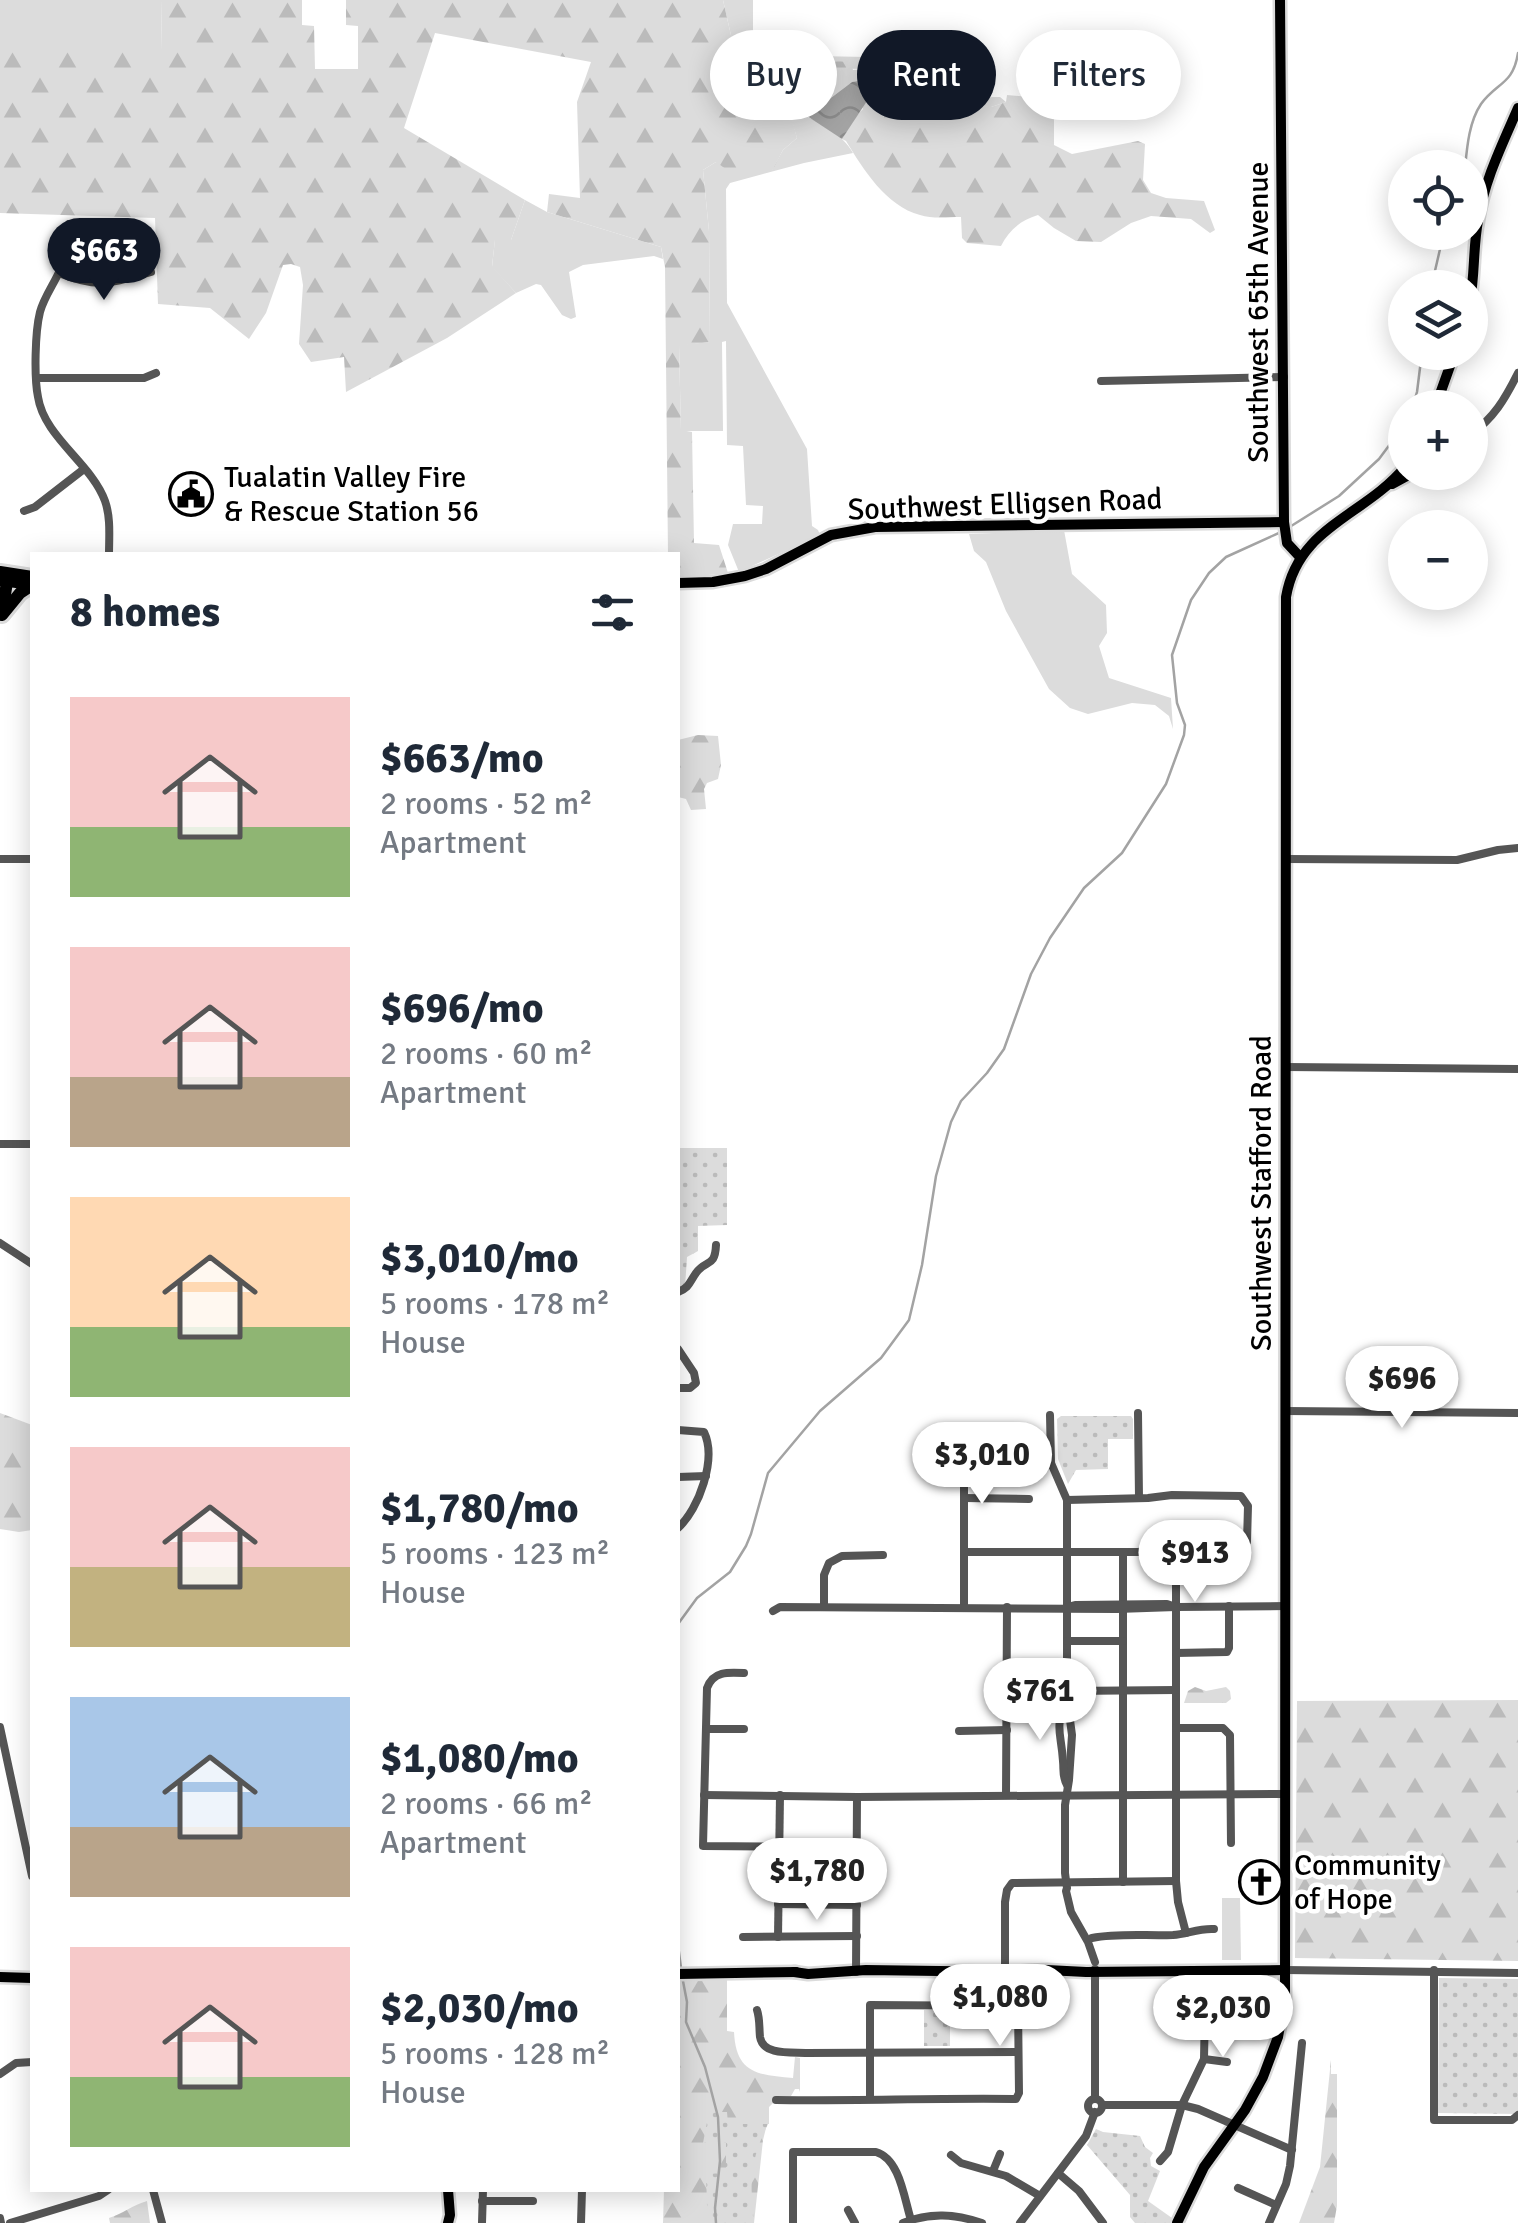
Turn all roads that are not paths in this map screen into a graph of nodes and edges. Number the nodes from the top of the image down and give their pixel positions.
1 (1280, 0) edge
2 (1518, 108) edge
3 (68, 224) dead end
4 (1473, 270) edge
5 (151, 272) dead end
6 (59, 273) junction
7 (156, 373) dead end
8 (1518, 373) edge
9 (1284, 377) junction
10 (37, 378) junction
11 (1101, 380) dead end
12 (1488, 422) edge
13 (84, 469) junction
14 (1387, 486) edge
15 (24, 511) dead end
16 (1284, 522) junction
17 (110, 552) edge
18 (1300, 558) junction
19 (30, 576) edge
20 (2, 578) edge
21 (680, 583) edge
22 (30, 585) edge
23 (30, 586) edge
24 (1, 617) edge
25 (1518, 848) edge
26 (1286, 858) junction
27 (0, 859) edge
28 (30, 859) edge
29 (1286, 1068) junction
30 (1518, 1069) edge
31 (0, 1144) edge
32 (30, 1144) edge
33 (0, 1243) edge
34 (716, 1245) dead end
35 (30, 1263) edge
36 (680, 1291) edge
37 (680, 1353) edge
38 (680, 1388) edge
39 (1286, 1411) junction
40 (1518, 1412) edge
41 (1138, 1414) dead end
42 (1050, 1415) dead end
43 (680, 1430) edge
44 (1050, 1446) junction
45 (706, 1476) junction
46 (680, 1477) edge
47 (964, 1498) junction
48 (1139, 1498) junction
49 (1029, 1499) dead end
50 (1067, 1500) junction
51 (680, 1526) edge
52 (1176, 1548) junction
53 (964, 1552) junction
54 (1068, 1552) junction
55 (1123, 1552) junction
56 (884, 1555) dead end
57 (1230, 1606) junction
58 (1286, 1606) junction
59 (824, 1607) junction
60 (964, 1607) junction
61 (1007, 1607) junction
62 (1123, 1607) junction
63 (1176, 1607) junction
64 (1068, 1608) junction
65 (773, 1611) dead end
66 (1067, 1641) junction
67 (1123, 1641) junction
68 (1176, 1653) junction
69 (744, 1672) dead end
70 (1176, 1690) junction
71 (1123, 1691) junction
72 (1067, 1694) junction
73 (0, 1727) edge
74 (1176, 1728) junction
75 (707, 1729) junction
76 (744, 1729) dead end
77 (959, 1730) dead end
78 (1006, 1730) junction
79 (1006, 1794) junction
80 (1067, 1794) junction
81 (1123, 1794) junction
82 (1176, 1794) junction
83 (1231, 1794) junction
84 (1286, 1794) junction
85 (704, 1795) junction
86 (780, 1795) junction
87 (857, 1796) junction
88 (1230, 1843) dead end
89 (778, 1846) junction
90 (856, 1847) junction
91 (30, 1867) edge
92 (1176, 1881) junction
93 (1067, 1882) junction
94 (1123, 1882) junction
95 (778, 1904) junction
96 (857, 1905) junction
97 (1214, 1929) dead end
98 (1186, 1932) junction
99 (856, 1936) junction
100 (744, 1937) dead end
101 (778, 1937) junction
102 (1092, 1938) junction
103 (1095, 1967) junction
104 (1286, 1970) junction
105 (1434, 1971) junction
106 (858, 1972) junction
107 (1010, 1972) junction
108 (1518, 1973) edge
109 (680, 1974) edge
110 (942, 1975) junction
111 (0, 1976) edge
112 (30, 1978) edge
113 (942, 2004) junction
114 (1247, 2007) dead end
115 (757, 2010) dead end
116 (1302, 2043) dead end
117 (870, 2052) junction
118 (1018, 2052) junction
119 (1204, 2059) junction
120 (30, 2062) edge
121 (1227, 2062) dead end
122 (0, 2074) edge
123 (776, 2100) dead end
124 (870, 2100) junction
125 (1097, 2106) junction
126 (1182, 2106) junction
127 (1518, 2116) edge
128 (1234, 2124) junction
129 (1292, 2150) junction
130 (1000, 2154) dead end
131 (951, 2155) dead end
132 (1160, 2161) dead end
133 (993, 2171) junction
134 (1058, 2173) junction
135 (1238, 2188) dead end
136 (105, 2192) edge
137 (154, 2192) edge
138 (445, 2192) edge
139 (483, 2192) edge
140 (582, 2192) edge
141 (1040, 2196) junction
142 (482, 2201) junction
143 (534, 2201) dead end
144 (1276, 2205) junction
145 (848, 2210) dead end
146 (907, 2221) edge
147 (448, 2222) edge
148 (10, 2223) edge
149 (162, 2223) edge
150 (482, 2223) edge
151 (581, 2223) edge
152 (793, 2223) edge
153 (855, 2223) edge
154 (982, 2223) edge
155 (1020, 2223) edge
156 (1103, 2223) edge
157 (1178, 2223) edge
158 (1268, 2223) edge

1 - 9 main road, Southwest 65th Avenue
2 - 4 main road
3 - 6 street
5 - 6 street
6 - 10 street
7 - 10 street
8 - 12 street
9 - 11 street
9 - 16 main road, Southwest 65th Avenue
10 - 13 street
13 - 15 street
13 - 17 street
14 - 18 main road, Southwest Stafford Road
16 - 18 main road, Southwest 65th Avenue
16 - 21 main road, Southwest Elligsen Road
18 - 26 main road, Southwest Stafford Road
19 - 20 highway
20 - 22 main road
20 - 24 highway
23 - 24 highway
25 - 26 street
26 - 29 main road, Southwest Stafford Road
27 - 28 street
29 - 30 street
29 - 39 main road, Southwest Stafford Road
31 - 32 street
33 - 35 street
34 - 36 street
37 - 38 street
39 - 40 street
39 - 58 main road, Southwest Stafford Road
41 - 48 street
42 - 44 street
43 - 45 street
44 - 47 street
44 - 50 street
45 - 46 street
45 - 51 street
47 - 49 street
47 - 53 street
48 - 50 street
48 - 52 street
50 - 54 street
52 - 55 street
52 - 63 street
53 - 54 street
53 - 60 street
54 - 55 street
54 - 64 street
55 - 62 street
56 - 59 street
57 - 58 street
57 - 63 street
57 - 68 street
58 - 84 main road, Southwest Stafford Road
59 - 60 street
59 - 65 street
60 - 61 street
61 - 64 street
61 - 78 street
62 - 63 street
62 - 64 street
62 - 67 street
63 - 68 street
64 - 66 street
66 - 67 street
66 - 72 street
67 - 71 street
68 - 70 street
69 - 75 street
70 - 71 street
70 - 74 street
71 - 72 street
71 - 81 street
72 - 80 street
73 - 91 street
74 - 82 street
74 - 83 street
75 - 76 street
75 - 85 street
77 - 78 street
78 - 79 street
79 - 80 street
79 - 87 street
80 - 81 street
80 - 93 street
81 - 82 street
81 - 94 street
82 - 83 street
82 - 92 street
83 - 84 street
83 - 88 street
84 - 104 main road, Southwest Stafford Road
85 - 86 street
85 - 89 street
86 - 87 street
86 - 89 street
87 - 90 street
89 - 90 street
89 - 95 street
90 - 96 street
92 - 94 street
92 - 98 street
93 - 94 street
93 - 102 street
93 - 103 street
93 - 107 street
95 - 96 street
95 - 101 street
96 - 99 street
97 - 98 street
98 - 102 street
99 - 101 street
99 - 106 street
100 - 101 street
102 - 103 street
103 - 104 main road
103 - 107 main road
103 - 125 street
104 - 105 street
104 - 128 main road, Southwest Stafford Road
105 - 108 street
105 - 127 street
106 - 109 main road
106 - 110 main road
107 - 110 main road
110 - 113 street
111 - 112 main road
113 - 117 street
113 - 118 street
114 - 119 street
115 - 117 street
116 - 129 street
117 - 118 street
117 - 124 street
118 - 124 street
119 - 121 street
119 - 126 street
120 - 122 street
123 - 124 street
125 - 126 street
125 - 134 street
126 - 128 street
126 - 132 street
128 - 129 street
128 - 157 main road, Southwest Stafford Road
129 - 144 street
130 - 133 street
131 - 133 street
133 - 141 street
134 - 141 street
134 - 156 street
135 - 144 street
136 - 148 street
137 - 149 street
138 - 147 main road
139 - 142 street
140 - 151 street
141 - 155 street
142 - 143 street
142 - 150 street
144 - 158 street
145 - 153 street
146 - 152 street
146 - 154 street

